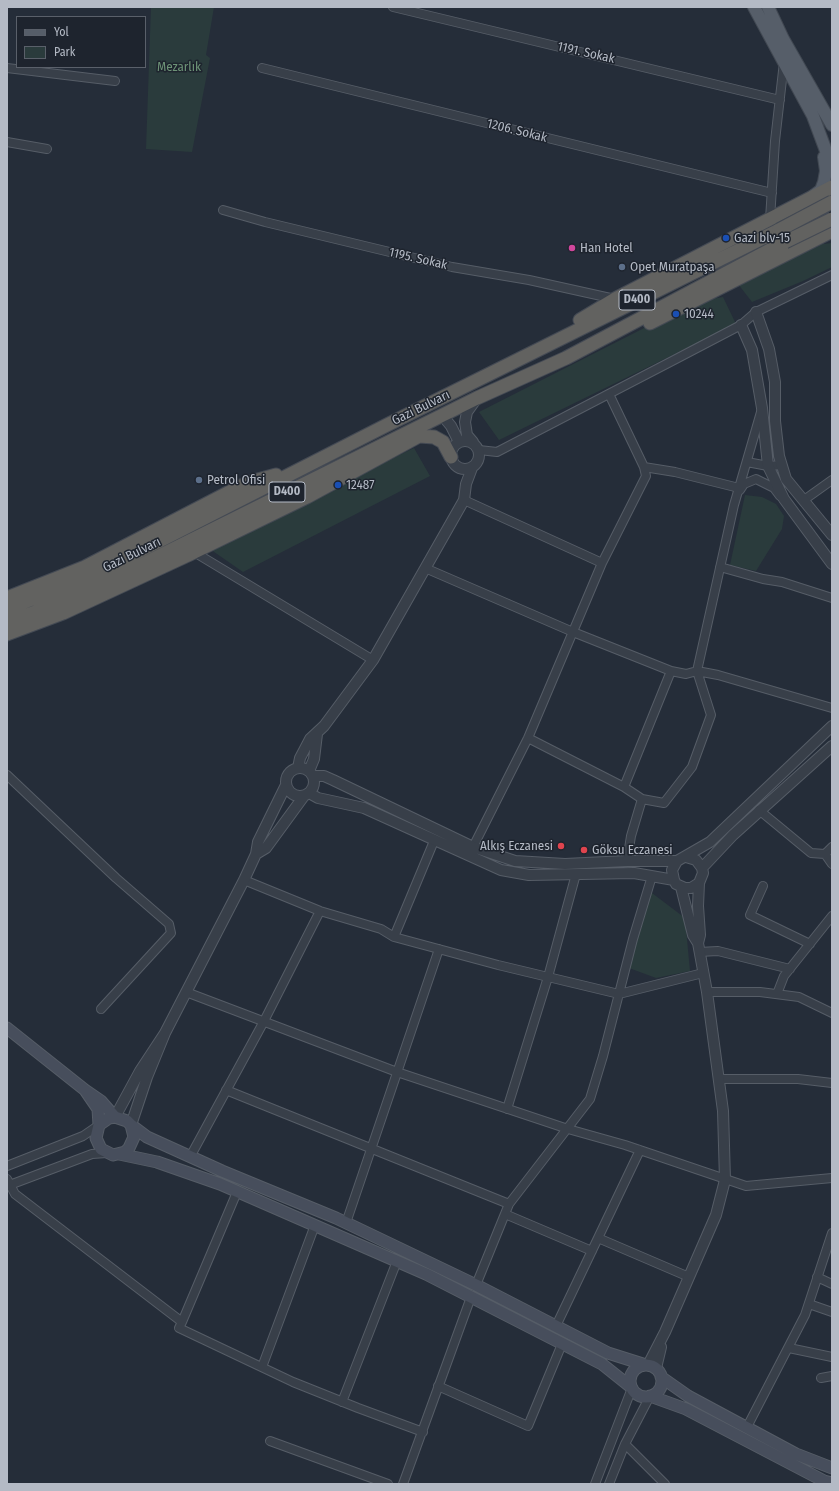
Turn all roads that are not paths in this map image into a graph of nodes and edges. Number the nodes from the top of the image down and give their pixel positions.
1 (393, 7) edge
2 (754, 7) edge
3 (768, 7) edge
4 (784, 61) junction
5 (7, 68) edge
6 (262, 68) dead end
7 (115, 81) dead end
8 (780, 100) junction
9 (832, 126) edge
10 (7, 142) edge
11 (822, 142) junction
12 (47, 149) dead end
13 (832, 167) edge
14 (832, 187) edge
15 (772, 193) junction
16 (813, 196) junction
17 (832, 202) edge
18 (799, 204) junction
19 (223, 210) dead end
20 (832, 218) edge
21 (770, 219) junction
22 (832, 231) edge
23 (832, 236) edge
24 (815, 240) junction
25 (832, 274) edge
26 (615, 299) junction
27 (756, 312) junction
28 (740, 325) junction
29 (566, 358) junction
30 (495, 371) junction
31 (609, 394) junction
32 (477, 398) junction
33 (762, 408) junction
34 (442, 415) junction
35 (459, 442) junction
36 (473, 442) junction
37 (453, 461) junction
38 (747, 462) junction
39 (782, 465) junction
40 (306, 466) junction
41 (768, 466) junction
42 (644, 467) junction
43 (472, 468) junction
44 (832, 480) edge
45 (466, 484) junction
46 (739, 488) junction
47 (737, 497) junction
48 (784, 499) junction
49 (464, 500) junction
50 (804, 500) junction
51 (832, 535) edge
52 (194, 552) junction
53 (602, 563) junction
54 (832, 564) edge
55 (720, 567) junction
56 (425, 568) junction
57 (7, 598) edge
58 (832, 598) edge
59 (7, 609) edge
60 (7, 622) edge
61 (573, 632) junction
62 (7, 634) edge
63 (374, 660) junction
64 (671, 671) junction
65 (698, 671) junction
66 (832, 708) edge
67 (832, 726) edge
68 (317, 734) junction
69 (528, 738) junction
70 (832, 746) edge
71 (298, 768) junction
72 (311, 774) junction
73 (7, 776) edge
74 (286, 785) junction
75 (624, 787) junction
76 (307, 794) junction
77 (642, 799) junction
78 (759, 810) junction
79 (434, 841) junction
80 (473, 847) junction
81 (832, 847) edge
82 (256, 854) junction
83 (824, 854) junction
84 (682, 859) junction
85 (627, 861) junction
86 (832, 864) edge
87 (702, 868) junction
88 (576, 874) junction
89 (652, 876) junction
90 (244, 880) junction
91 (699, 882) junction
92 (677, 883) junction
93 (763, 886) dead end
94 (320, 911) junction
95 (832, 916) edge
96 (394, 937) junction
97 (810, 944) junction
98 (698, 948) junction
99 (439, 949) junction
100 (790, 969) junction
101 (704, 973) junction
102 (548, 977) junction
103 (186, 992) junction
104 (707, 992) junction
105 (619, 994) junction
106 (777, 994) junction
107 (102, 1009) dead end
108 (832, 1012) edge
109 (263, 1022) junction
110 (7, 1028) edge
111 (165, 1033) junction
112 (397, 1072) junction
113 (719, 1079) junction
114 (832, 1083) edge
115 (85, 1090) junction
116 (226, 1090) junction
117 (507, 1109) junction
118 (115, 1117) junction
119 (99, 1126) junction
120 (131, 1126) junction
121 (568, 1129) junction
122 (371, 1149) junction
123 (640, 1150) junction
124 (107, 1153) junction
125 (119, 1154) junction
126 (190, 1157) junction
127 (7, 1166) edge
128 (832, 1178) edge
129 (725, 1180) junction
130 (8, 1183) edge
131 (237, 1192) junction
132 (509, 1204) junction
133 (505, 1214) junction
134 (346, 1223) junction
135 (315, 1225) junction
136 (832, 1233) edge
137 (598, 1238) junction
138 (592, 1251) junction
139 (397, 1261) junction
140 (689, 1277) junction
141 (817, 1277) junction
142 (832, 1284) edge
143 (476, 1285) junction
144 (471, 1297) junction
145 (810, 1304) junction
146 (832, 1312) edge
147 (182, 1322) junction
148 (556, 1326) junction
149 (562, 1344) junction
150 (789, 1348) junction
151 (832, 1357) edge
152 (262, 1367) junction
153 (653, 1369) junction
154 (832, 1376) edge
155 (821, 1378) dead end
156 (438, 1386) junction
157 (632, 1388) junction
158 (650, 1396) junction
159 (342, 1402) junction
160 (747, 1427) junction
161 (423, 1432) junction
162 (270, 1440) dead end
163 (626, 1444) junction
164 (832, 1468) edge
165 (831, 1483) edge
166 (388, 1484) edge
167 (404, 1484) edge
168 (595, 1484) edge
169 (609, 1484) edge
170 (665, 1484) edge

1 - 8 street, 1191. Sokak
2 - 4 main road
3 - 9 main road
4 - 8 street
4 - 11 main road
5 - 7 street
6 - 15 street, 1206. Sokak
8 - 15 street
10 - 12 street
11 - 13 main road
11 - 16 main road
14 - 16 highway
15 - 21 street
16 - 18 highway
17 - 30 highway, Gazi Bulvarı / D400, bridge
18 - 21 highway
18 - 24 highway
19 - 26 street, 1195. Sokak
20 - 29 highway, Gazi Bulvarı / D400, bridge
21 - 26 highway
22 - 24 highway
23 - 24 main road
24 - 29 highway
25 - 27 street
26 - 30 highway
27 - 28 street
27 - 39 street
28 - 31 street
28 - 33 street
29 - 32 highway, Gazi Bulvarı / D400
30 - 40 highway, Gazi Bulvarı / D400
31 - 36 street
31 - 42 street
32 - 34 highway, Gazi Bulvarı / D400
32 - 36 street
33 - 38 street
33 - 41 street
34 - 35 street
34 - 60 highway, Gazi Bulvarı / D400
35 - 36 street
35 - 37 street
36 - 43 street
37 - 43 street
37 - 45 street
37 - 52 highway
38 - 41 street
38 - 46 street
39 - 41 street
39 - 50 street
40 - 57 highway
40 - 59 highway, Gazi Bulvarı / D400
41 - 48 street
42 - 46 street
42 - 53 street
43 - 45 street
44 - 50 street
45 - 49 street
46 - 47 street
47 - 48 street
47 - 55 street
48 - 54 street
49 - 53 street
49 - 56 street
50 - 51 street
52 - 62 highway
52 - 63 street
53 - 61 street
55 - 58 street
55 - 65 street
56 - 61 street
56 - 63 street
61 - 64 street
61 - 69 street
63 - 68 street
64 - 65 street
64 - 75 street
65 - 66 street
65 - 77 street
67 - 84 street
68 - 71 street
68 - 72 street
69 - 75 street
69 - 80 street
70 - 78 street
71 - 72 street
71 - 74 street
72 - 76 street
72 - 80 street
73 - 107 street
74 - 76 street
74 - 82 street
75 - 77 street
76 - 79 street
76 - 82 street
77 - 85 street
78 - 83 street
78 - 87 street
79 - 88 street
79 - 96 street
80 - 85 street
81 - 83 street
82 - 90 street
83 - 86 street
84 - 85 street
84 - 87 street
84 - 92 street
87 - 91 street
88 - 89 street
88 - 102 street
89 - 92 street
89 - 105 street
90 - 94 street
90 - 103 street
91 - 92 street
91 - 98 street
92 - 98 street
93 - 97 street
94 - 96 street
94 - 109 street
95 - 97 street
96 - 99 street
97 - 100 street
98 - 100 street
98 - 101 street
99 - 102 street
99 - 112 street
100 - 106 street
101 - 104 street
101 - 105 street
102 - 105 street
102 - 117 street
103 - 109 street
103 - 111 street
104 - 106 street
104 - 113 street
105 - 121 street
106 - 108 street
109 - 112 street
109 - 116 street
110 - 115 main road
111 - 118 street
111 - 120 street
112 - 117 street
112 - 122 street
113 - 114 street
113 - 129 street
115 - 118 main road
115 - 119 main road
116 - 122 street
116 - 126 street
117 - 121 street
118 - 119 main road
118 - 120 main road
119 - 124 main road
119 - 127 street
120 - 125 main road
120 - 126 main road
121 - 123 street
121 - 132 street
122 - 132 street
122 - 134 street
123 - 129 street
123 - 137 street
124 - 125 main road
124 - 130 street
125 - 131 main road
126 - 134 main road
128 - 129 street
129 - 140 street
130 - 147 street
131 - 135 main road
131 - 147 street
132 - 133 street
133 - 138 street
133 - 143 street
134 - 143 main road
135 - 139 main road
135 - 152 street
136 - 141 street
137 - 138 street
137 - 140 street
138 - 148 street
139 - 144 main road
139 - 159 street
140 - 153 street
141 - 142 street
141 - 145 street
143 - 148 main road
144 - 149 main road
144 - 156 street
145 - 146 street
145 - 150 street
147 - 152 street
148 - 153 main road
149 - 156 street
149 - 157 main road
150 - 151 street
150 - 160 street
152 - 159 street
153 - 157 main road
153 - 158 main road
153 - 160 main road
154 - 155 street
156 - 161 street
157 - 158 main road
157 - 168 street
158 - 163 street
158 - 165 main road
159 - 161 street
160 - 164 main road
161 - 167 street
162 - 166 street
163 - 169 street
163 - 170 street

